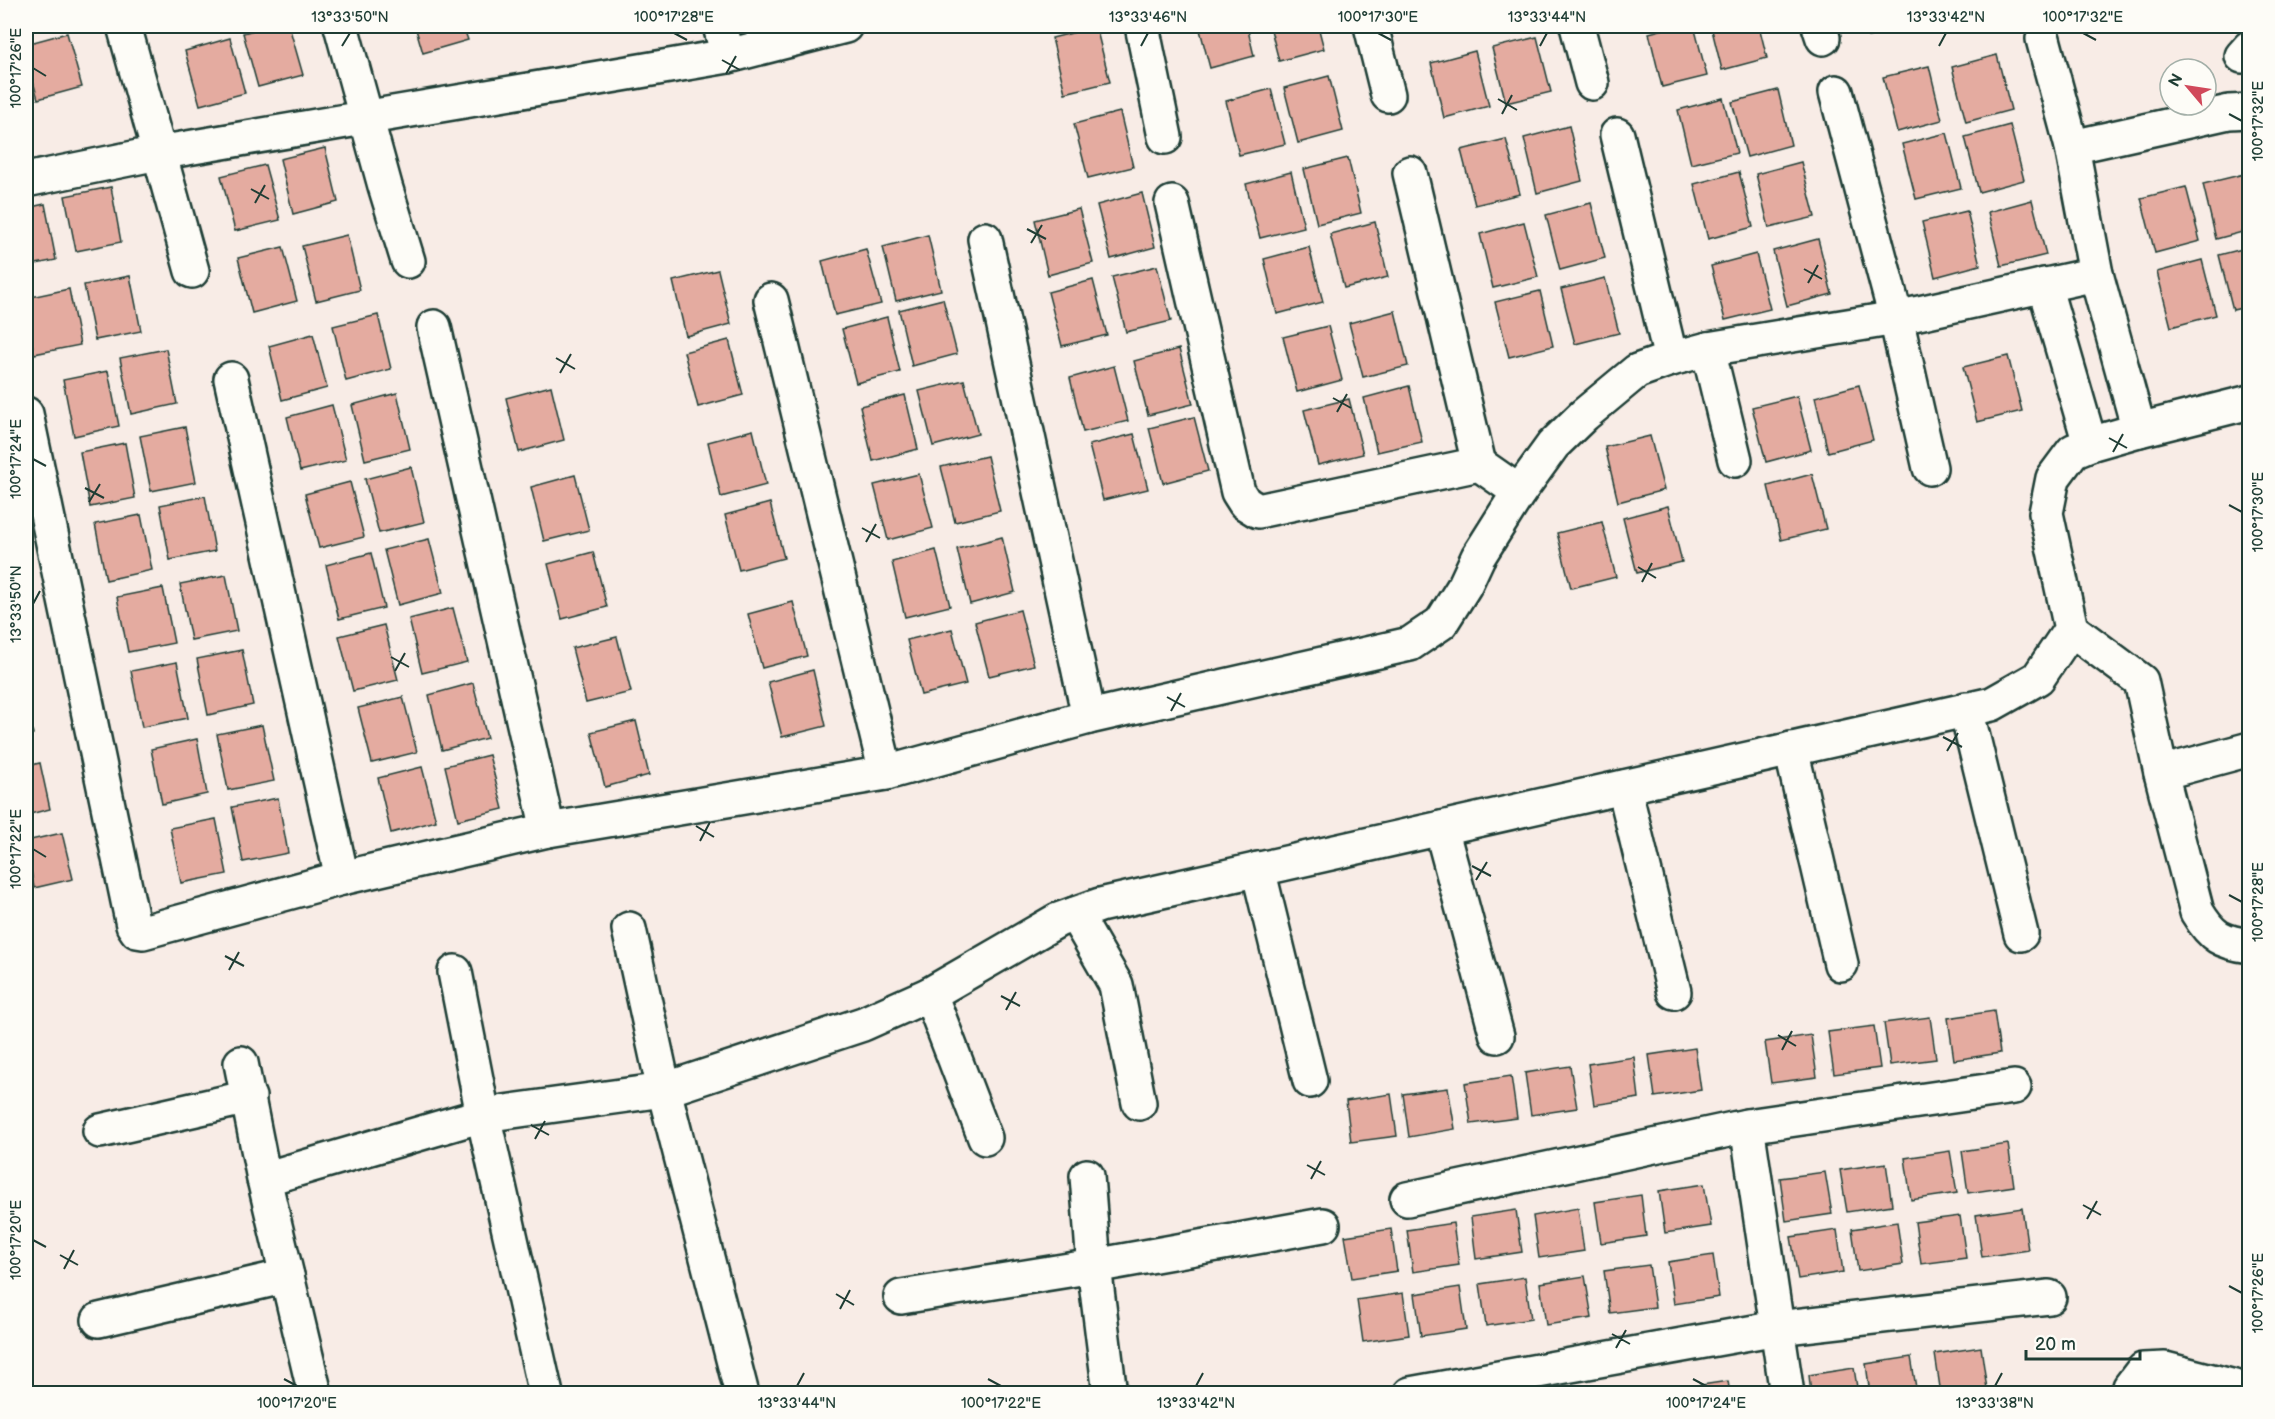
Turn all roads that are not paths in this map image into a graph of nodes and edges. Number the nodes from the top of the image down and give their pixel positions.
1 (124, 26) edge
2 (341, 26) edge
3 (845, 26) edge
4 (1142, 26) edge
5 (1371, 26) edge
6 (1576, 26) edge
7 (2043, 39) dead end
8 (724, 41) edge
9 (1592, 83) dead end
10 (1836, 92) dead end
11 (1388, 95) dead end
12 (2250, 111) edge
13 (367, 117) junction
14 (1617, 135) dead end
15 (1165, 138) dead end
16 (2072, 147) junction
17 (158, 153) junction
18 (1410, 173) dead end
19 (26, 180) edge
20 (1172, 202) dead end
21 (986, 239) dead end
22 (408, 261) dead end
23 (192, 272) dead end
24 (2096, 274) junction
25 (2044, 285) junction
26 (771, 300) dead end
27 (1896, 318) junction
28 (434, 327) dead end
29 (1708, 349) junction
30 (1671, 359) junction
31 (231, 379) dead end
32 (2250, 402) edge
33 (26, 414) edge
34 (2139, 430) junction
35 (2090, 444) junction
36 (1735, 460) dead end
37 (1479, 464) junction
38 (1930, 468) dead end
39 (1519, 492) junction
40 (2071, 628) junction
41 (1966, 709) junction
42 (1089, 717) junction
43 (1791, 749) junction
44 (2250, 749) edge
45 (886, 773) junction
46 (2161, 773) junction
47 (1624, 787) junction
48 (1441, 828) junction
49 (548, 830) junction
50 (1258, 869) junction
51 (342, 878) junction
52 (1075, 914) junction
53 (629, 929) dead end
54 (2021, 934) dead end
55 (2250, 946) edge
56 (1841, 964) dead end
57 (455, 972) dead end
58 (1674, 992) dead end
59 (930, 994) junction
60 (1497, 1036) dead end
61 (241, 1063) dead end
62 (1310, 1081) dead end
63 (2014, 1087) dead end
64 (664, 1090) junction
65 (249, 1097) junction
66 (1139, 1103) dead end
67 (483, 1115) junction
68 (1747, 1126) junction
69 (100, 1131) dead end
70 (985, 1138) dead end
71 (1087, 1176) dead end
72 (264, 1179) junction
73 (1407, 1199) dead end
74 (1323, 1225) dead end
75 (1094, 1266) junction
76 (286, 1276) junction
77 (901, 1297) dead end
78 (2049, 1297) dead end
79 (99, 1320) dead end
80 (1777, 1328) junction
81 (2250, 1391) edge
82 (315, 1394) edge
83 (546, 1394) edge
84 (742, 1394) edge
85 (1110, 1394) edge
86 (1410, 1394) edge
87 (1787, 1394) edge
88 (2128, 1394) edge

1 - 17 street
2 - 13 street
3 - 8 street
4 - 15 street
5 - 11 street
6 - 9 street
7 - 16 street
8 - 13 street
10 - 27 street
12 - 16 street
13 - 17 street
13 - 22 street
14 - 30 street
16 - 24 street
17 - 19 street
17 - 23 street
18 - 37 street
20 - 37 street
21 - 42 street
24 - 25 street
24 - 34 street
25 - 27 street
25 - 35 street
26 - 45 street
27 - 29 street
27 - 38 street
28 - 49 street
29 - 30 street
29 - 36 street
30 - 39 street
31 - 51 street
32 - 34 street
33 - 51 street
34 - 35 street
35 - 40 street
37 - 39 street
39 - 42 street
40 - 41 street
40 - 46 street
41 - 43 street
41 - 54 street
42 - 45 street
43 - 47 street
43 - 56 street
44 - 46 street
45 - 49 street
46 - 55 street
47 - 48 street
47 - 58 street
48 - 50 street
48 - 60 street
49 - 51 street
50 - 52 street
50 - 62 street
52 - 59 street
52 - 66 street
53 - 64 street
57 - 67 street
59 - 64 street
59 - 70 street
61 - 65 street
63 - 68 street
64 - 67 street
64 - 84 street
65 - 69 street
65 - 72 street
67 - 72 street
67 - 83 street
68 - 73 street
68 - 80 street
71 - 75 street
72 - 76 street
74 - 75 street
75 - 77 street
75 - 85 street
76 - 79 street
76 - 82 street
78 - 80 street
80 - 86 street
80 - 87 street
81 - 88 street

